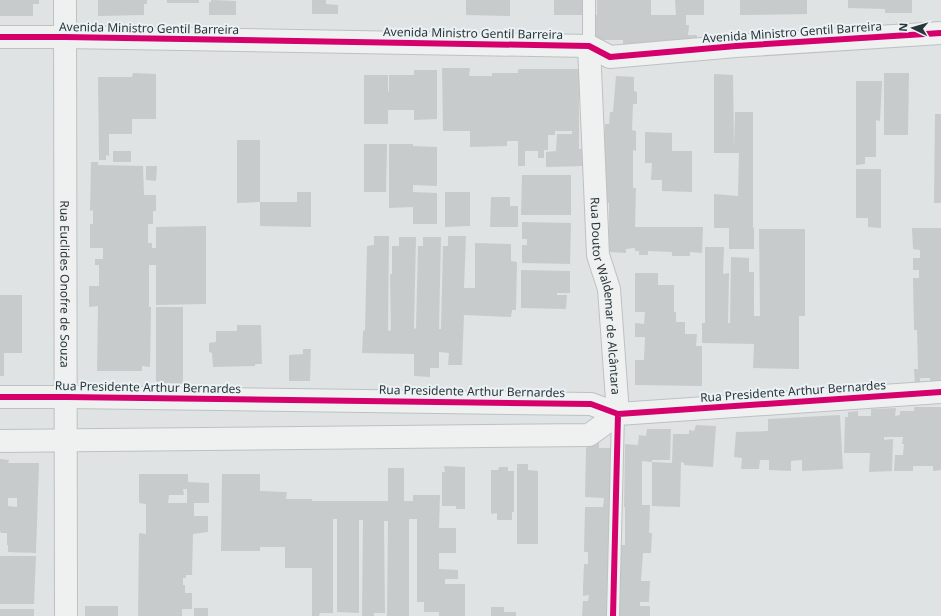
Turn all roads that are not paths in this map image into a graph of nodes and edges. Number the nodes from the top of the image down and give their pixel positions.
1 (65, 0) edge
2 (589, 0) edge
3 (941, 34) edge
4 (0, 37) edge
5 (65, 37) junction
6 (589, 46) junction
7 (941, 392) edge
8 (0, 397) edge
9 (66, 397) junction
10 (618, 414) junction
11 (66, 440) junction
12 (0, 441) edge
13 (66, 616) edge
14 (613, 616) edge

1 - 5 street, Rua Euclides Onofre de Souza
2 - 6 lane, Rua Doutor Waldemar de Alcântara
3 - 6 street, Avenida Ministro Gentil Barreira
4 - 5 street, Avenida Ministro Gentil Barreira
5 - 6 street, Avenida Ministro Gentil Barreira
5 - 9 street, Rua Euclides Onofre de Souza
6 - 10 street, Rua Doutor Waldemar de Alcântara
7 - 10 street, Rua Presidente Arthur Bernardes
8 - 9 street, Rua Presidente Arthur Bernardes
9 - 10 street, Rua Presidente Arthur Bernardes
9 - 11 street, Rua Euclides Onofre de Souza
10 - 11 street, Rua Presidente Arthur Bernardes
10 - 14 lane, Rua Doutor Waldemar de Alcântara
11 - 12 street, Rua Presidente Arthur Bernardes
11 - 13 street, Rua Euclides Onofre de Souza

